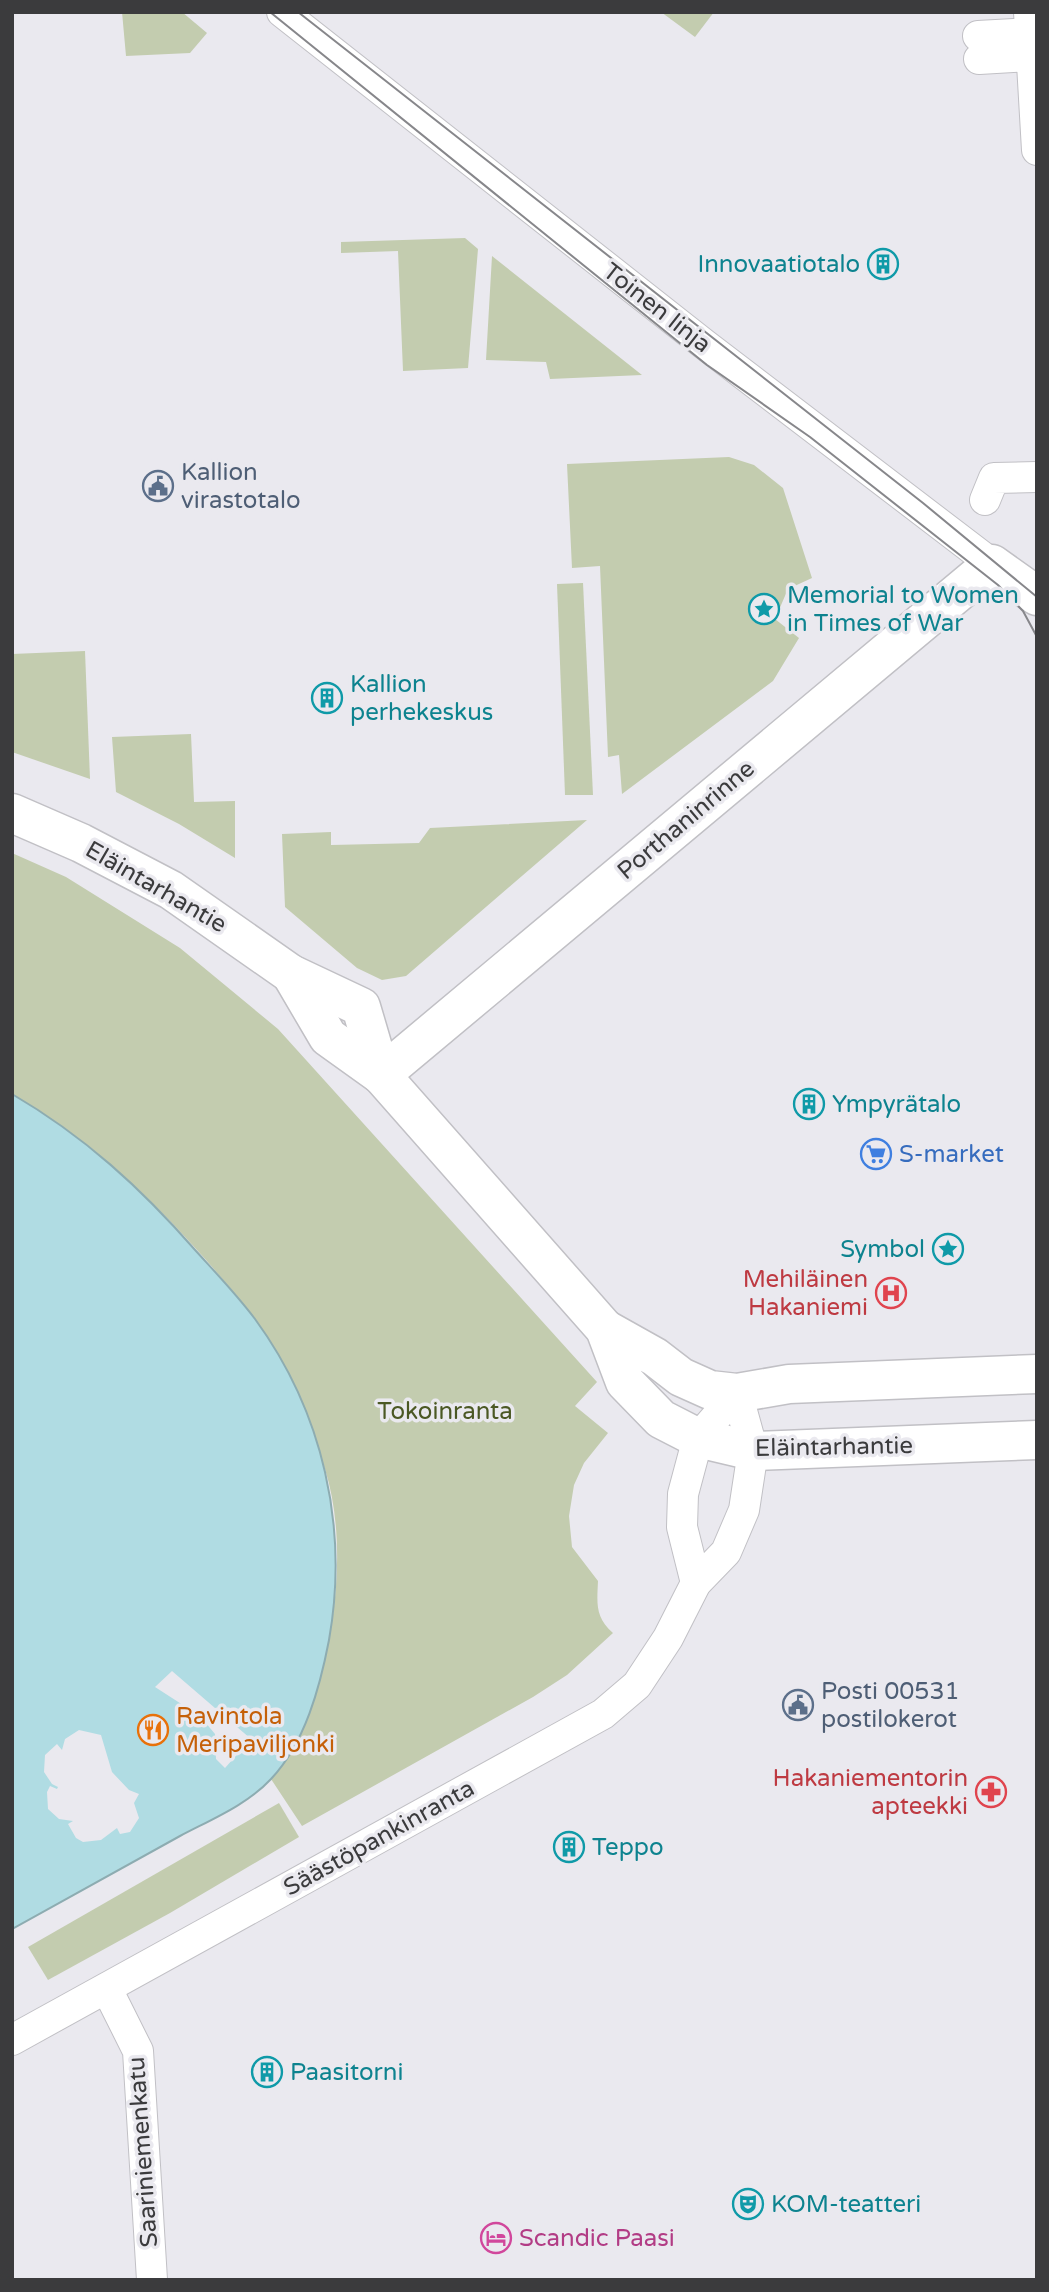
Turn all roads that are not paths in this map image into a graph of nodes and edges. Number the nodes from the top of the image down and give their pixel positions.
1 (282, 12) edge
2 (1030, 34) edge
3 (978, 47) dead end
4 (1037, 150) edge
5 (1037, 477) edge
6 (985, 500) dead end
7 (992, 564) junction
8 (1037, 596) edge
9 (12, 813) edge
10 (381, 1075) junction
11 (605, 1329) junction
12 (1037, 1374) edge
13 (737, 1393) junction
14 (698, 1438) junction
15 (1037, 1440) edge
16 (753, 1451) junction
17 (696, 1583) junction
18 (107, 1989) junction
19 (12, 2040) edge
20 (152, 2280) edge

1 - 7 street, Toinen linja
2 - 3 street
2 - 4 street
5 - 6 street
7 - 8 main road, Toinen linja
7 - 10 main road, Porthaninrinne
9 - 10 main road, Eläintarhantie
10 - 11 main road, Eläintarhantie
11 - 13 main road, Eläintarhantie
11 - 14 main road, Eläintarhantie
12 - 13 main road, Eläintarhantie
13 - 14 street
13 - 16 street, Säästöpankinranta
14 - 16 main road, Eläintarhantie
14 - 17 street
15 - 16 main road, Eläintarhantie
16 - 17 street, Säästöpankinranta
17 - 18 street, Säästöpankinranta
18 - 19 street, Säästöpankinranta
18 - 20 street, Saariniemenkatu

